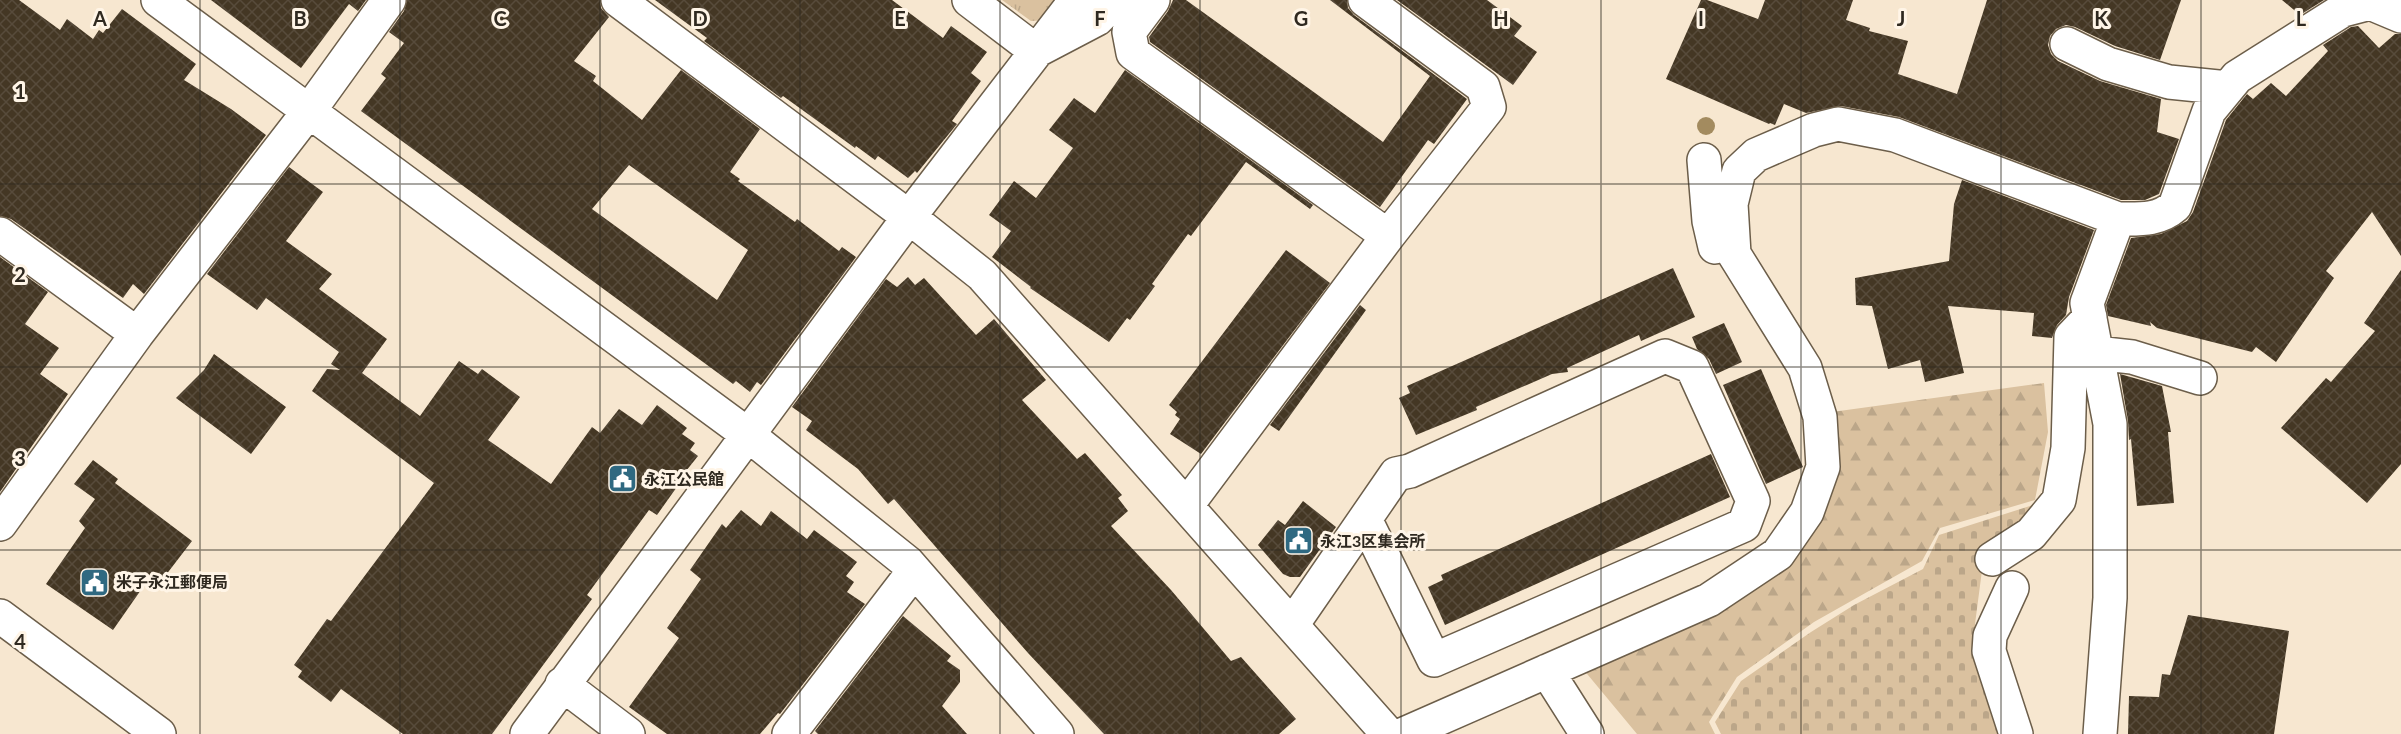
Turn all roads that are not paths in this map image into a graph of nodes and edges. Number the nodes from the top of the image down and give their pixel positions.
1 (158, 0) edge
2 (389, 0) edge
3 (618, 0) edge
4 (969, 0) edge
5 (1076, 0) edge
6 (1116, 0) edge
7 (1153, 0) edge
8 (1365, 0) edge
9 (2350, 4) edge
10 (2401, 16) edge
11 (2067, 44) dead end
12 (1036, 51) junction
13 (2228, 88) junction
14 (309, 111) junction
15 (1704, 160) dead end
16 (909, 217) junction
17 (2118, 219) junction
18 (0, 234) edge
19 (1388, 236) junction
20 (2090, 317) junction
21 (137, 334) junction
22 (2096, 353) junction
23 (2200, 378) dead end
24 (1813, 394) junction
25 (747, 434) junction
26 (1187, 505) junction
27 (1365, 519) junction
28 (0, 524) edge
29 (1992, 559) dead end
30 (914, 571) junction
31 (2012, 588) dead end
32 (0, 616) edge
33 (1292, 625) junction
34 (1546, 671) junction
35 (562, 684) junction
36 (159, 734) edge
37 (527, 734) edge
38 (628, 734) edge
39 (789, 734) edge
40 (1057, 734) edge
41 (1388, 734) edge
42 (1404, 734) edge
43 (1587, 734) edge
44 (2016, 734) edge
45 (2100, 734) edge

1 - 14 street
2 - 14 street
3 - 16 street
4 - 12 street
5 - 12 street
6 - 12 street
7 - 19 street
8 - 19 street
9 - 10 street
9 - 13 street
11 - 13 street
12 - 16 street
13 - 17 street
14 - 21 street
14 - 25 street
15 - 24 street
16 - 25 street
16 - 26 street
17 - 20 street
17 - 24 street
18 - 21 street
19 - 26 street
20 - 22 street
20 - 29 street
21 - 28 street
22 - 23 street
22 - 45 street
24 - 34 street
25 - 30 street
25 - 35 street
26 - 33 street
27 - 27 street
27 - 33 street
30 - 39 street
30 - 40 street
31 - 44 street
32 - 36 street
33 - 41 street
34 - 42 street
34 - 43 street
35 - 37 street
35 - 38 street

